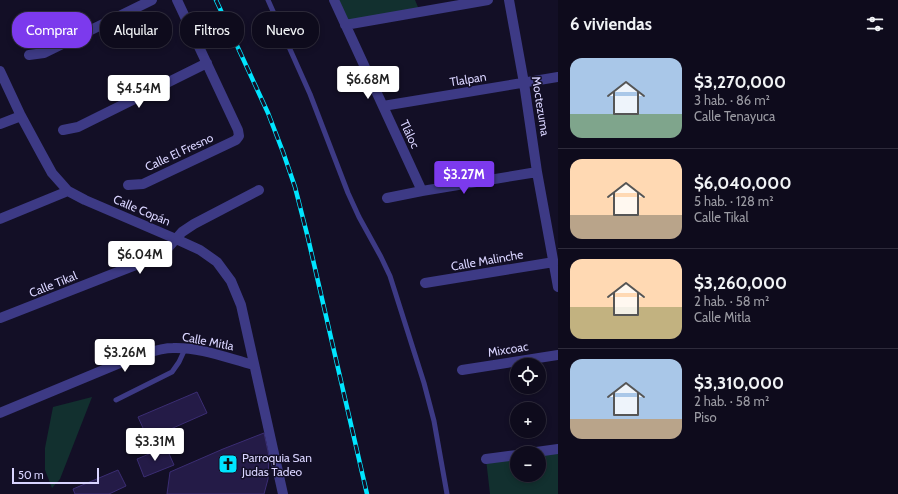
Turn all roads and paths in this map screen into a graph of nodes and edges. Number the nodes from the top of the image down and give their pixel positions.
1 (152, 0) edge
2 (177, 0) edge
3 (268, 0) edge
4 (334, 0) edge
5 (488, 0) edge
6 (509, 0) edge
7 (345, 25) junction
8 (29, 55) dead end
9 (207, 63) junction
10 (0, 71) edge
11 (558, 77) edge
12 (524, 83) junction
13 (383, 106) junction
14 (21, 116) junction
15 (0, 124) edge
16 (63, 130) dead end
17 (537, 172) junction
18 (128, 185) dead end
19 (259, 190) dead end
20 (68, 191) junction
21 (422, 191) junction
22 (387, 198) dead end
23 (0, 219) edge
24 (176, 238) junction
25 (554, 262) junction
26 (425, 283) dead end
27 (558, 287) edge
28 (0, 318) edge
29 (185, 348) junction
30 (558, 355) edge
31 (254, 365) junction
32 (462, 370) dead end
33 (116, 400) dead end
34 (0, 413) edge
35 (558, 449) edge
36 (546, 451) edge
37 (510, 456) edge
38 (486, 459) dead end
39 (283, 494) edge
40 (446, 494) edge

1 - 8 street
2 - 9 street
3 - 40 lane
4 - 7 street, Tláloc
5 - 7 street
6 - 12 street, Moctezuma
7 - 13 street, Tláloc
9 - 16 street
9 - 18 street, Calle El Fresno
10 - 14 street, Calle Copán
11 - 12 street, Tlalpan
12 - 13 street, Tlalpan
12 - 17 street, Moctezuma
13 - 21 street, Tláloc
14 - 15 street
14 - 20 street, Calle Copán
17 - 21 street
17 - 25 street, Moctezuma
19 - 24 street, Calle Tikal
20 - 23 street
20 - 24 street, Calle Copán
21 - 22 street
24 - 28 street, Calle Tikal
24 - 31 street, Calle Copán
25 - 26 street, Calle Malinche
25 - 27 street, Moctezuma
29 - 31 street, Calle Mitla
29 - 33 lane
29 - 34 street, Calle Mitla
30 - 32 street, Mixcoac
31 - 39 street, Calle Copán
35 - 36 street
37 - 38 street

